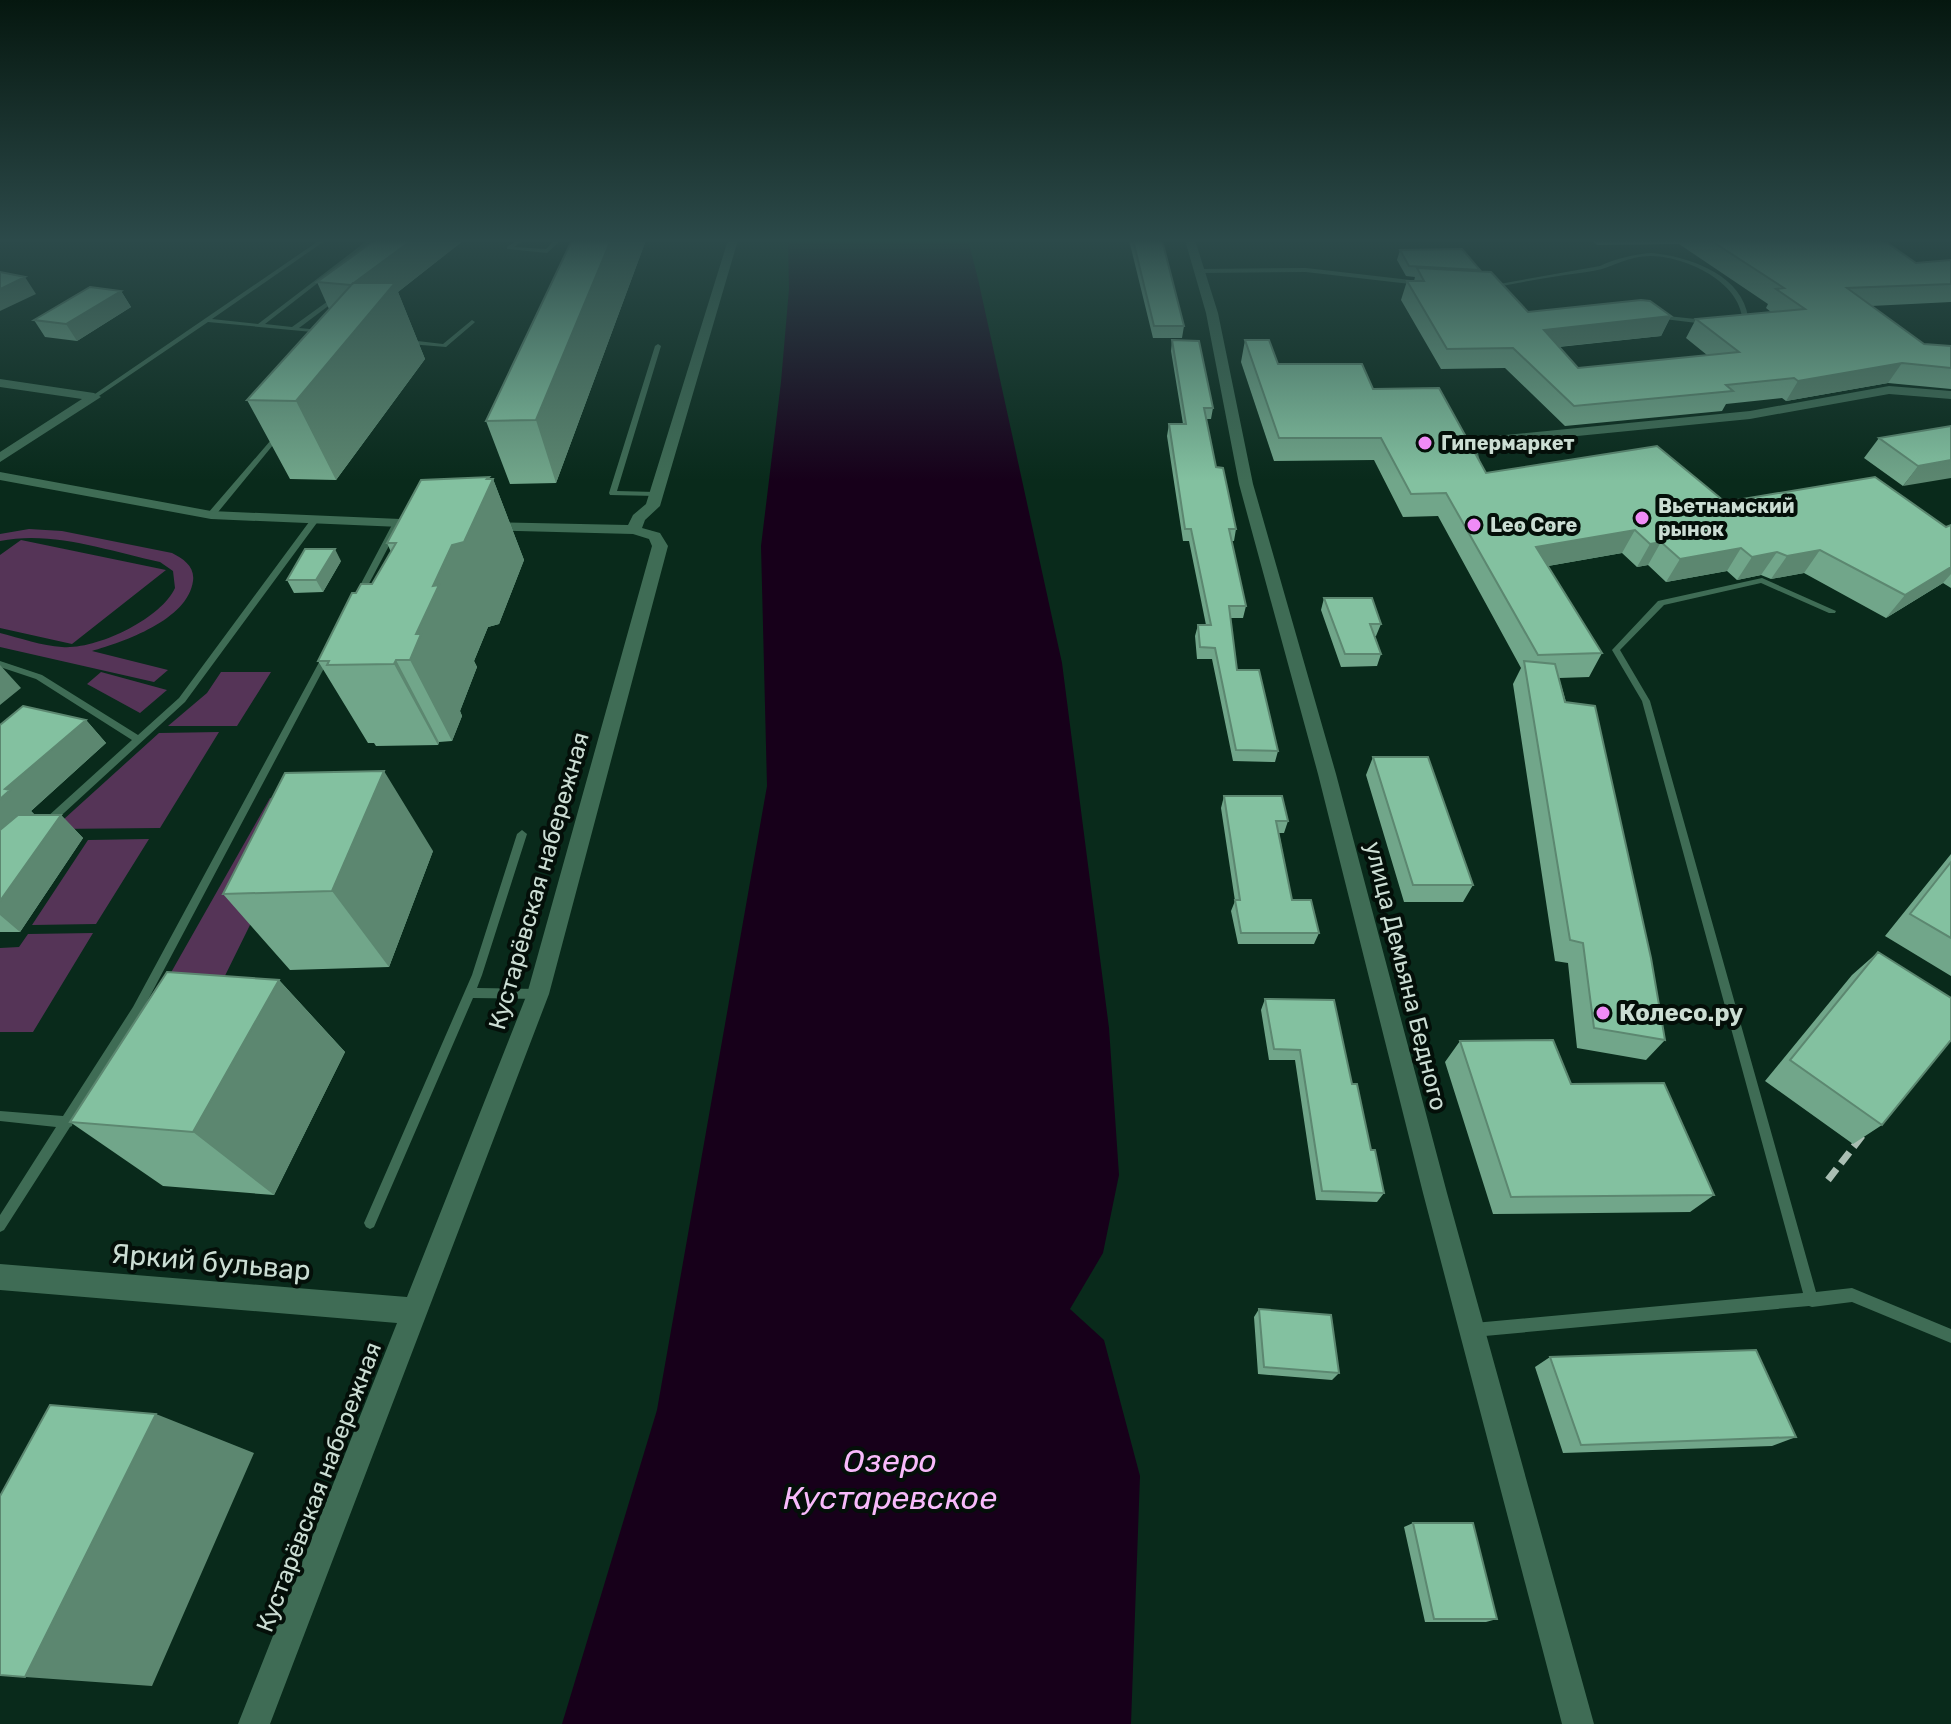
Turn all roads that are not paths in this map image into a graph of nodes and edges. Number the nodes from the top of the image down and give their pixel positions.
1 (208, 320) edge
2 (212, 320) edge
3 (266, 320) edge
4 (305, 320) edge
5 (709, 320) edge
6 (1213, 320) edge
7 (1690, 320) edge
8 (472, 322) dead end
9 (1716, 323) edge
10 (259, 326) junction
11 (293, 329) junction
12 (333, 333) edge
13 (402, 341) dead end
14 (658, 346) dead end
15 (0, 383) edge
16 (1951, 395) edge
17 (94, 397) junction
18 (282, 431) edge
19 (0, 458) edge
20 (0, 476) edge
21 (1479, 484) edge
22 (656, 494) junction
23 (211, 515) junction
24 (315, 520) junction
25 (397, 523) junction
26 (442, 524) edge
27 (472, 525) edge
28 (634, 530) junction
29 (354, 604) edge
30 (1832, 611) dead end
31 (332, 645) edge
32 (0, 664) edge
33 (139, 740) junction
34 (46, 824) edge
35 (522, 834) dead end
36 (470, 993) junction
37 (538, 994) junction
38 (0, 1116) edge
39 (68, 1122) junction
40 (370, 1223) dead end
41 (0, 1226) edge
42 (0, 1277) edge
43 (1812, 1300) junction
44 (416, 1311) junction
45 (1472, 1330) junction
46 (1951, 1336) edge
47 (254, 1724) edge
48 (1578, 1724) edge

1 - 17 lane
2 - 10 lane
3 - 10 lane
4 - 11 lane
5 - 22 street
6 - 45 street, улица Демьяна Бедного
7 - 9 lane
8 - 13 lane
10 - 11 lane
11 - 12 lane
14 - 22 lane
15 - 17 street
16 - 21 street
17 - 19 street
18 - 23 lane
20 - 23 street
22 - 28 street
23 - 24 street
24 - 25 street
24 - 33 lane
25 - 26 street
25 - 29 lane
27 - 28 street
28 - 37 street, Кустарёвская набережная
30 - 43 lane
31 - 39 lane
32 - 33 lane
33 - 34 lane
35 - 36 lane
36 - 37 lane
36 - 40 lane
37 - 44 street, Кустарёвская набережная
38 - 39 lane
39 - 41 lane
42 - 44 street, Яркий бульвар
43 - 45 lane
43 - 46 lane
44 - 47 street, Кустарёвская набережная
45 - 48 street, улица Демьяна Бедного

